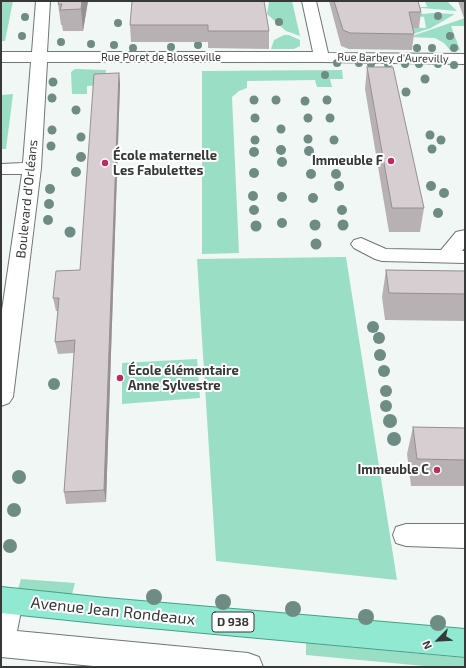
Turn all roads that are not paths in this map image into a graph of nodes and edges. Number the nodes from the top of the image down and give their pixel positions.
1 (43, 1) edge
2 (309, 1) edge
3 (1, 57) edge
4 (40, 57) junction
5 (322, 57) junction
6 (465, 59) edge
7 (32, 168) junction
8 (1, 169) edge
9 (465, 236) edge
10 (361, 244) dead end
11 (456, 257) edge
12 (1, 397) edge
13 (406, 535) dead end
14 (465, 536) edge
15 (5, 600) edge
16 (1, 638) edge
17 (1, 643) edge
18 (465, 643) edge
19 (248, 667) edge

1 - 4 street, Boulevard d'Orléans
2 - 5 street
3 - 4 street, Rue Poret de Blosseville
4 - 5 street, Rue Poret de Blosseville
4 - 7 street, Boulevard d'Orléans
5 - 6 street, Rue Barbey d'Aurevilly
7 - 8 street
7 - 12 street, Boulevard d'Orléans
9 - 11 street
10 - 11 street
13 - 14 street
15 - 16 street
15 - 18 main road, Avenue Jean Rondeaux / D 938
17 - 19 street

